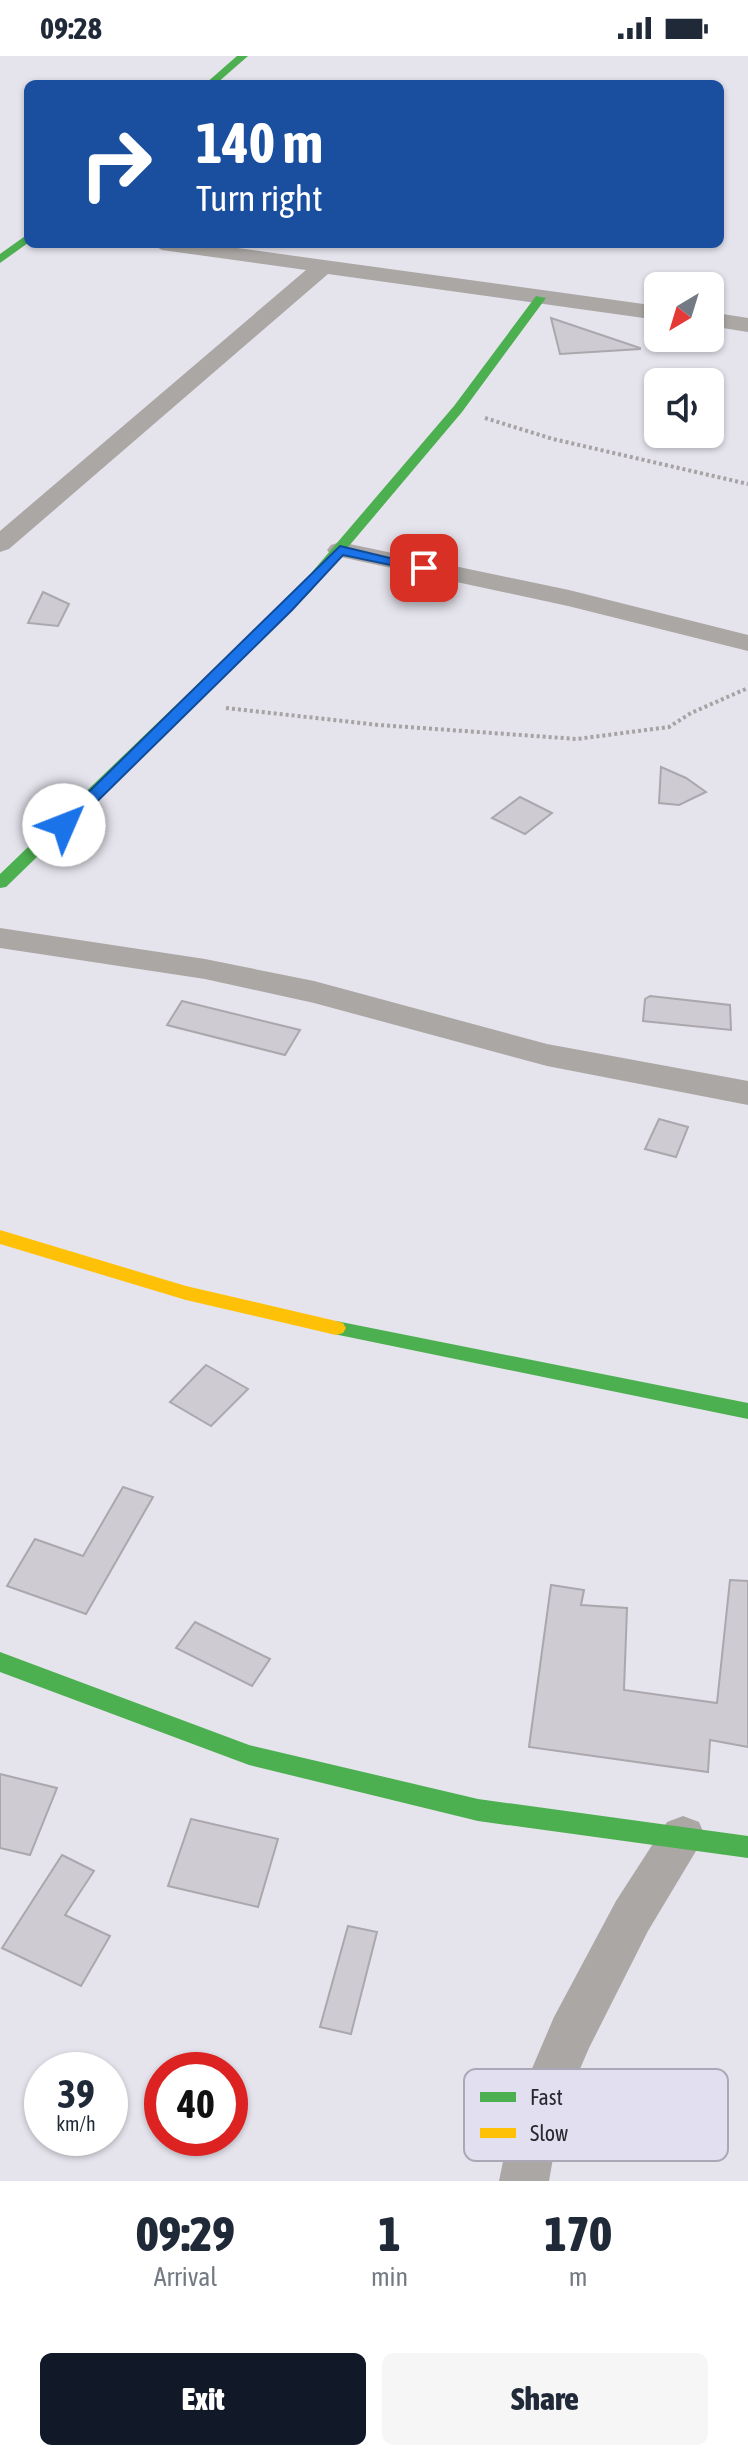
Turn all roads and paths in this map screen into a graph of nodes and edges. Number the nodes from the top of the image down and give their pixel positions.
1 (243, 56) edge
2 (215, 80) edge
3 (24, 240) edge
4 (189, 248) edge
5 (0, 260) edge
6 (322, 268) junction
7 (540, 298) junction
8 (644, 311) edge
9 (724, 321) edge
10 (748, 325) edge
11 (458, 409) junction
12 (748, 484) edge
13 (0, 544) edge
14 (340, 550) junction
15 (748, 643) edge
16 (748, 688) edge
17 (189, 704) junction
18 (0, 883) edge
19 (0, 938) edge
20 (748, 1093) edge
21 (0, 1237) edge
22 (748, 1411) edge
23 (0, 1662) edge
24 (683, 1836) junction
25 (748, 1847) edge
26 (556, 2069) edge
27 (528, 2161) edge
28 (524, 2181) edge

1 - 2 street
3 - 5 street
4 - 6 street
6 - 7 street
6 - 13 street
7 - 8 street
7 - 11 street
9 - 10 street
11 - 12 path
11 - 14 street
14 - 15 street
14 - 17 street
16 - 17 path
17 - 18 street
19 - 20 street
21 - 22 street
23 - 24 street
24 - 25 street
24 - 26 street
27 - 28 street

